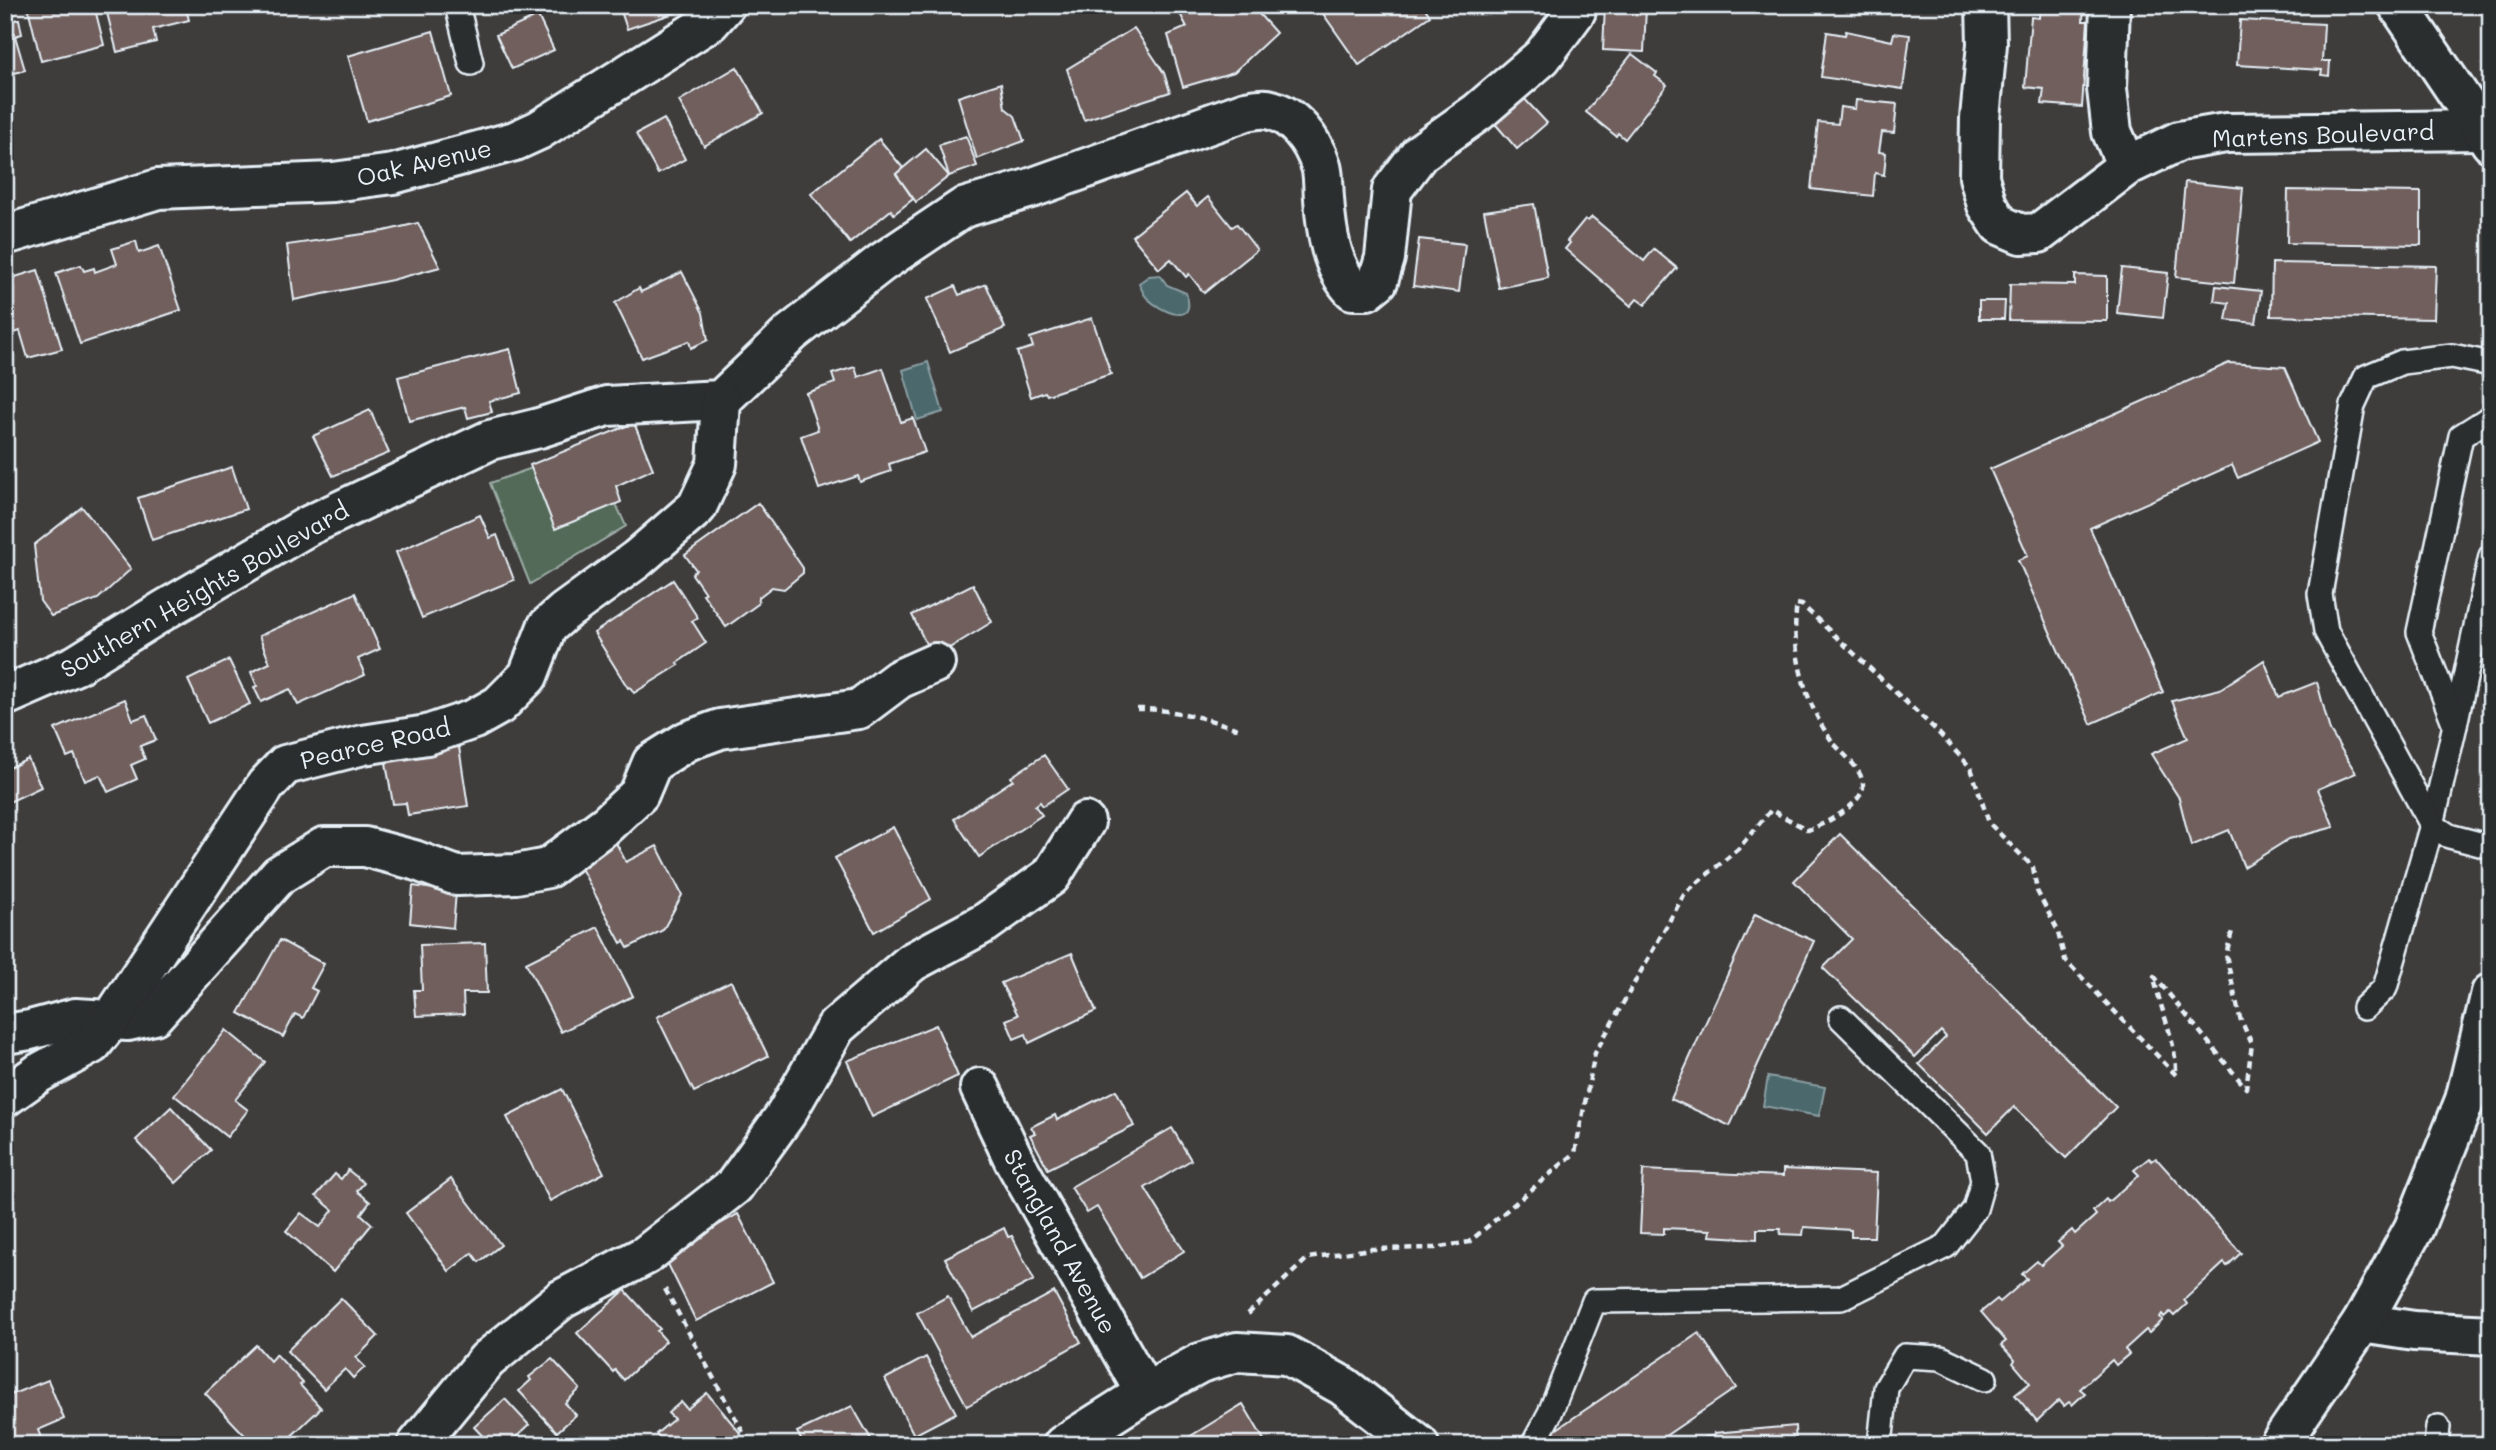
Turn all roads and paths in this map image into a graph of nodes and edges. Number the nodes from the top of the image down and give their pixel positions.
1 (457, 5) edge
2 (725, 5) edge
3 (1577, 5) edge
4 (1986, 5) edge
5 (2110, 5) edge
6 (2398, 5) edge
7 (471, 63) dead end
8 (2486, 136) edge
9 (2127, 166) junction
10 (5, 235) edge
11 (2491, 364) edge
12 (720, 400) junction
13 (2491, 417) edge
14 (2491, 556) edge
15 (935, 663) dead end
16 (5, 695) edge
17 (1137, 709) dead end
18 (2455, 725) junction
19 (1238, 729) dead end
20 (1085, 822) dead end
21 (2432, 825) junction
22 (2491, 847) edge
23 (2232, 931) dead end
24 (2491, 993) edge
25 (2364, 1008) dead end
26 (1841, 1018) dead end
27 (111, 1020) junction
28 (5, 1034) edge
29 (980, 1088) dead end
30 (5, 1097) edge
31 (646, 1255) junction
32 (2362, 1323) junction
33 (2491, 1335) edge
34 (1237, 1352) junction
35 (1985, 1379) dead end
36 (1145, 1393) junction
37 (417, 1445) edge
38 (750, 1445) edge
39 (1063, 1445) edge
40 (1419, 1445) edge
41 (1533, 1445) edge
42 (1880, 1445) edge
43 (2279, 1445) edge

1 - 7 lane
2 - 10 street, Oak Avenue
3 - 12 street
4 - 9 street, Martens Boulevard
5 - 9 street
6 - 8 street
8 - 9 street, Martens Boulevard
11 - 21 lane
12 - 16 street, Southern Heights Boulevard
12 - 27 street, Pearce Road
13 - 18 lane
14 - 18 lane
15 - 27 street
17 - 19 path
18 - 21 lane
20 - 31 street
21 - 22 lane
21 - 25 lane
23 - 34 path
24 - 32 street
26 - 41 lane
27 - 28 street
27 - 30 street, Pearce Road
29 - 36 street, Stangland Avenue
31 - 37 street
31 - 38 path
32 - 33 street
32 - 43 street
34 - 36 street
34 - 40 street
35 - 42 lane
36 - 39 street

